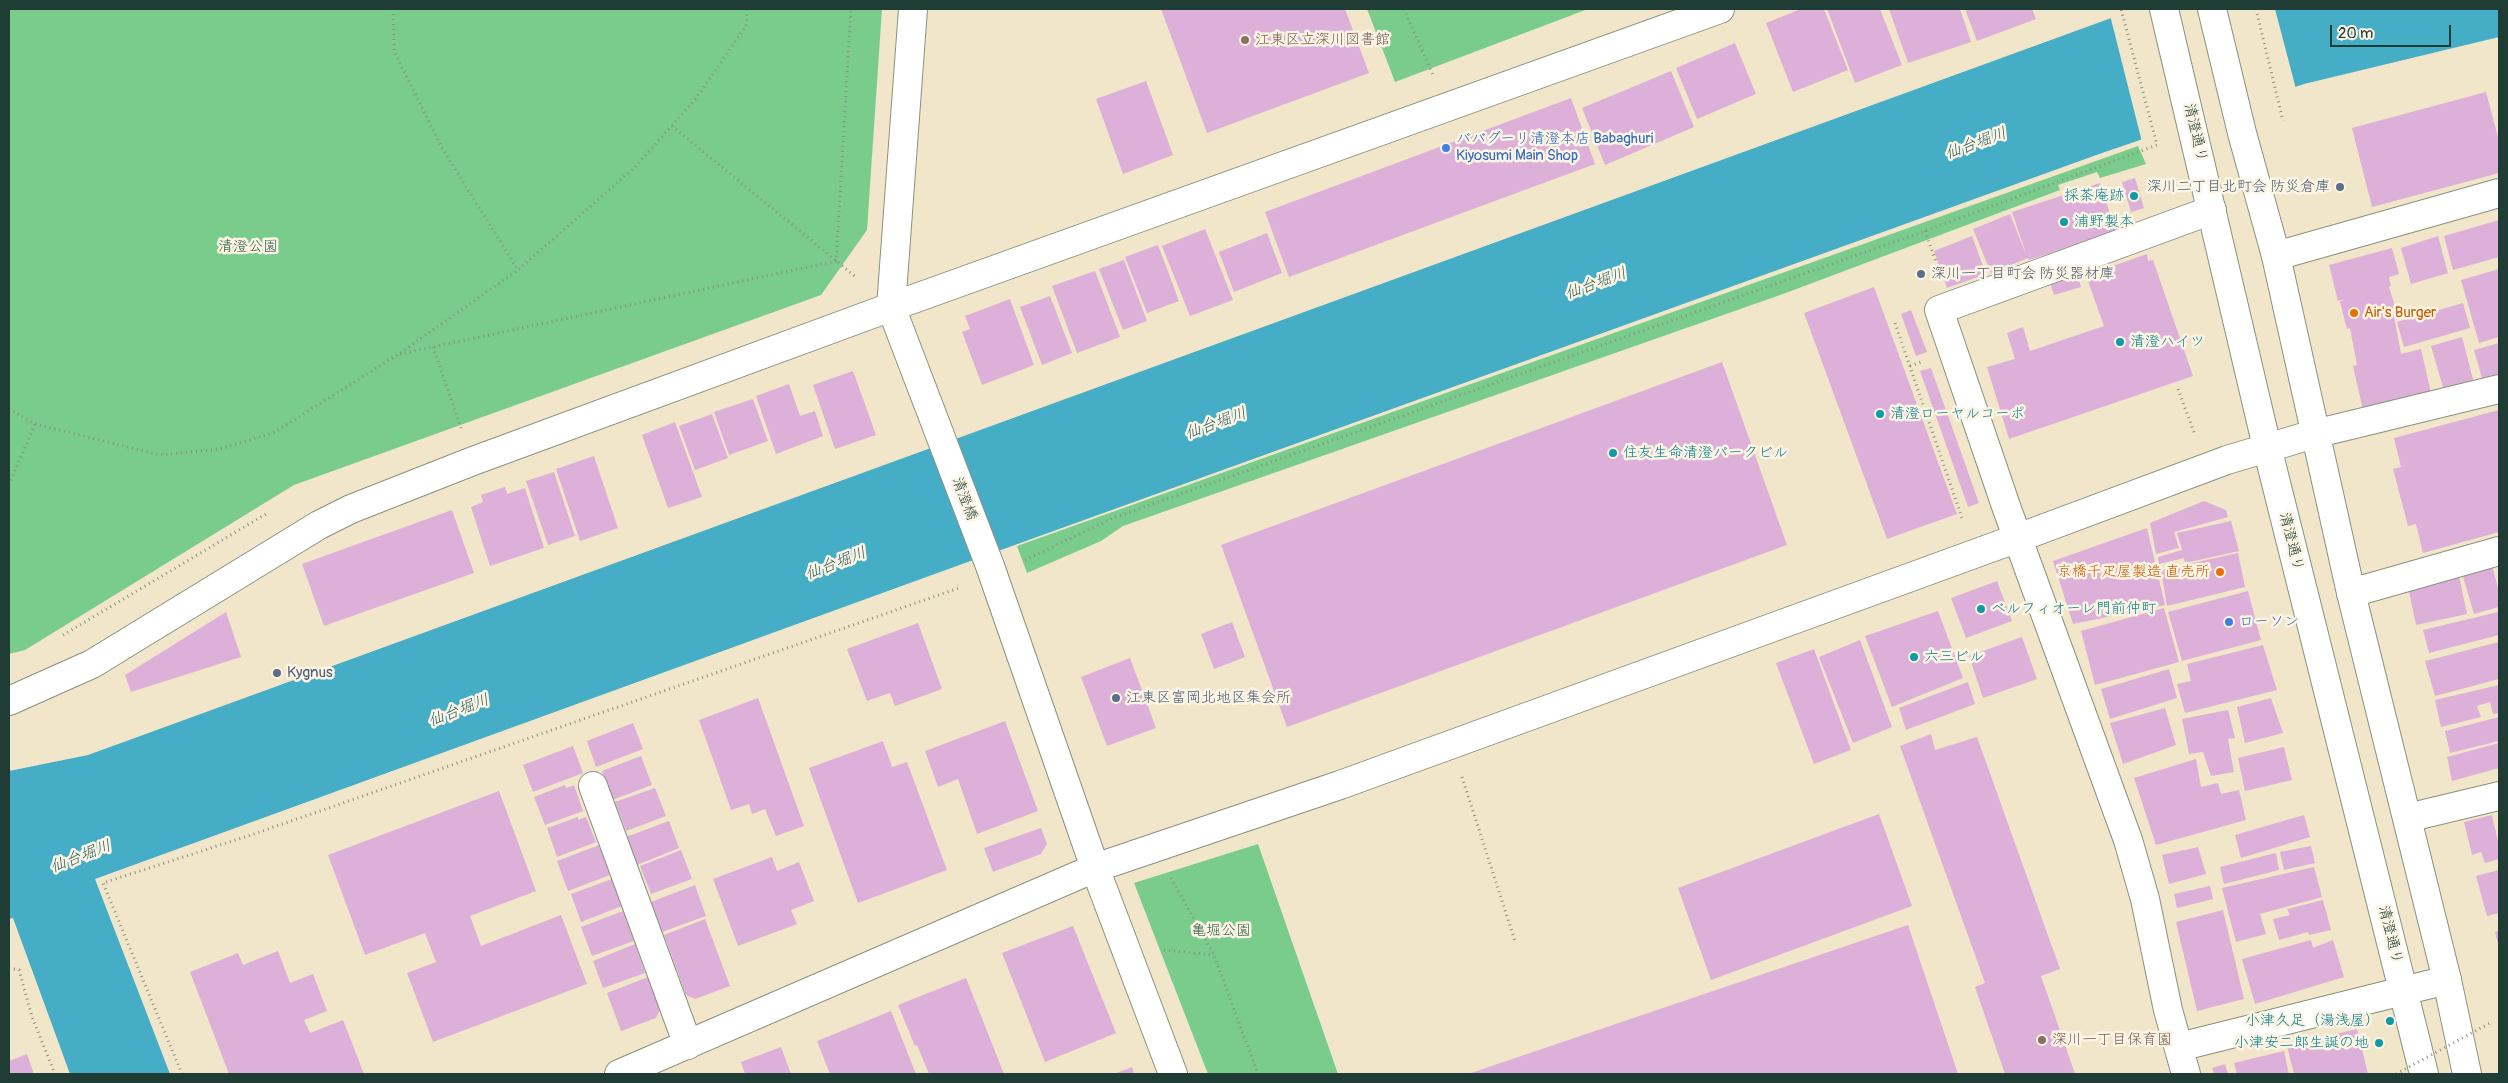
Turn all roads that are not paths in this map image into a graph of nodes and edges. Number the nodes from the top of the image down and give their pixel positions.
1 (913, 9) edge
2 (1720, 9) edge
3 (2164, 9) edge
4 (2212, 9) edge
5 (2499, 193) edge
6 (2212, 210) junction
7 (2276, 256) junction
8 (891, 307) junction
9 (2499, 389) edge
10 (2314, 434) junction
11 (2267, 447) junction
12 (2018, 538) junction
13 (2499, 551) edge
14 (2351, 593) junction
15 (9, 701) edge
16 (593, 786) dead end
17 (2499, 796) edge
18 (2407, 818) junction
19 (1096, 868) junction
20 (2447, 980) junction
21 (2403, 990) junction
22 (688, 1046) junction
23 (2179, 1046) junction
24 (619, 1074) edge
25 (1173, 1074) edge
26 (2186, 1074) edge
27 (2424, 1074) edge
28 (2467, 1074) edge

1 - 8 street
2 - 8 street
3 - 6 street, 清澄通り
4 - 7 street
5 - 7 street
6 - 11 street, 清澄通り
6 - 12 street
7 - 10 street
8 - 15 street
8 - 19 street, 清澄橋
9 - 10 street
10 - 11 street
10 - 14 street
11 - 12 street
11 - 21 street, 清澄通り
12 - 19 street
12 - 23 street
13 - 14 street
14 - 18 street
16 - 22 street
17 - 18 street
18 - 20 street
19 - 22 street
19 - 25 street, 清澄橋
20 - 21 street
20 - 28 street
21 - 23 street
21 - 27 street, 清澄通り
22 - 24 street
23 - 26 street

